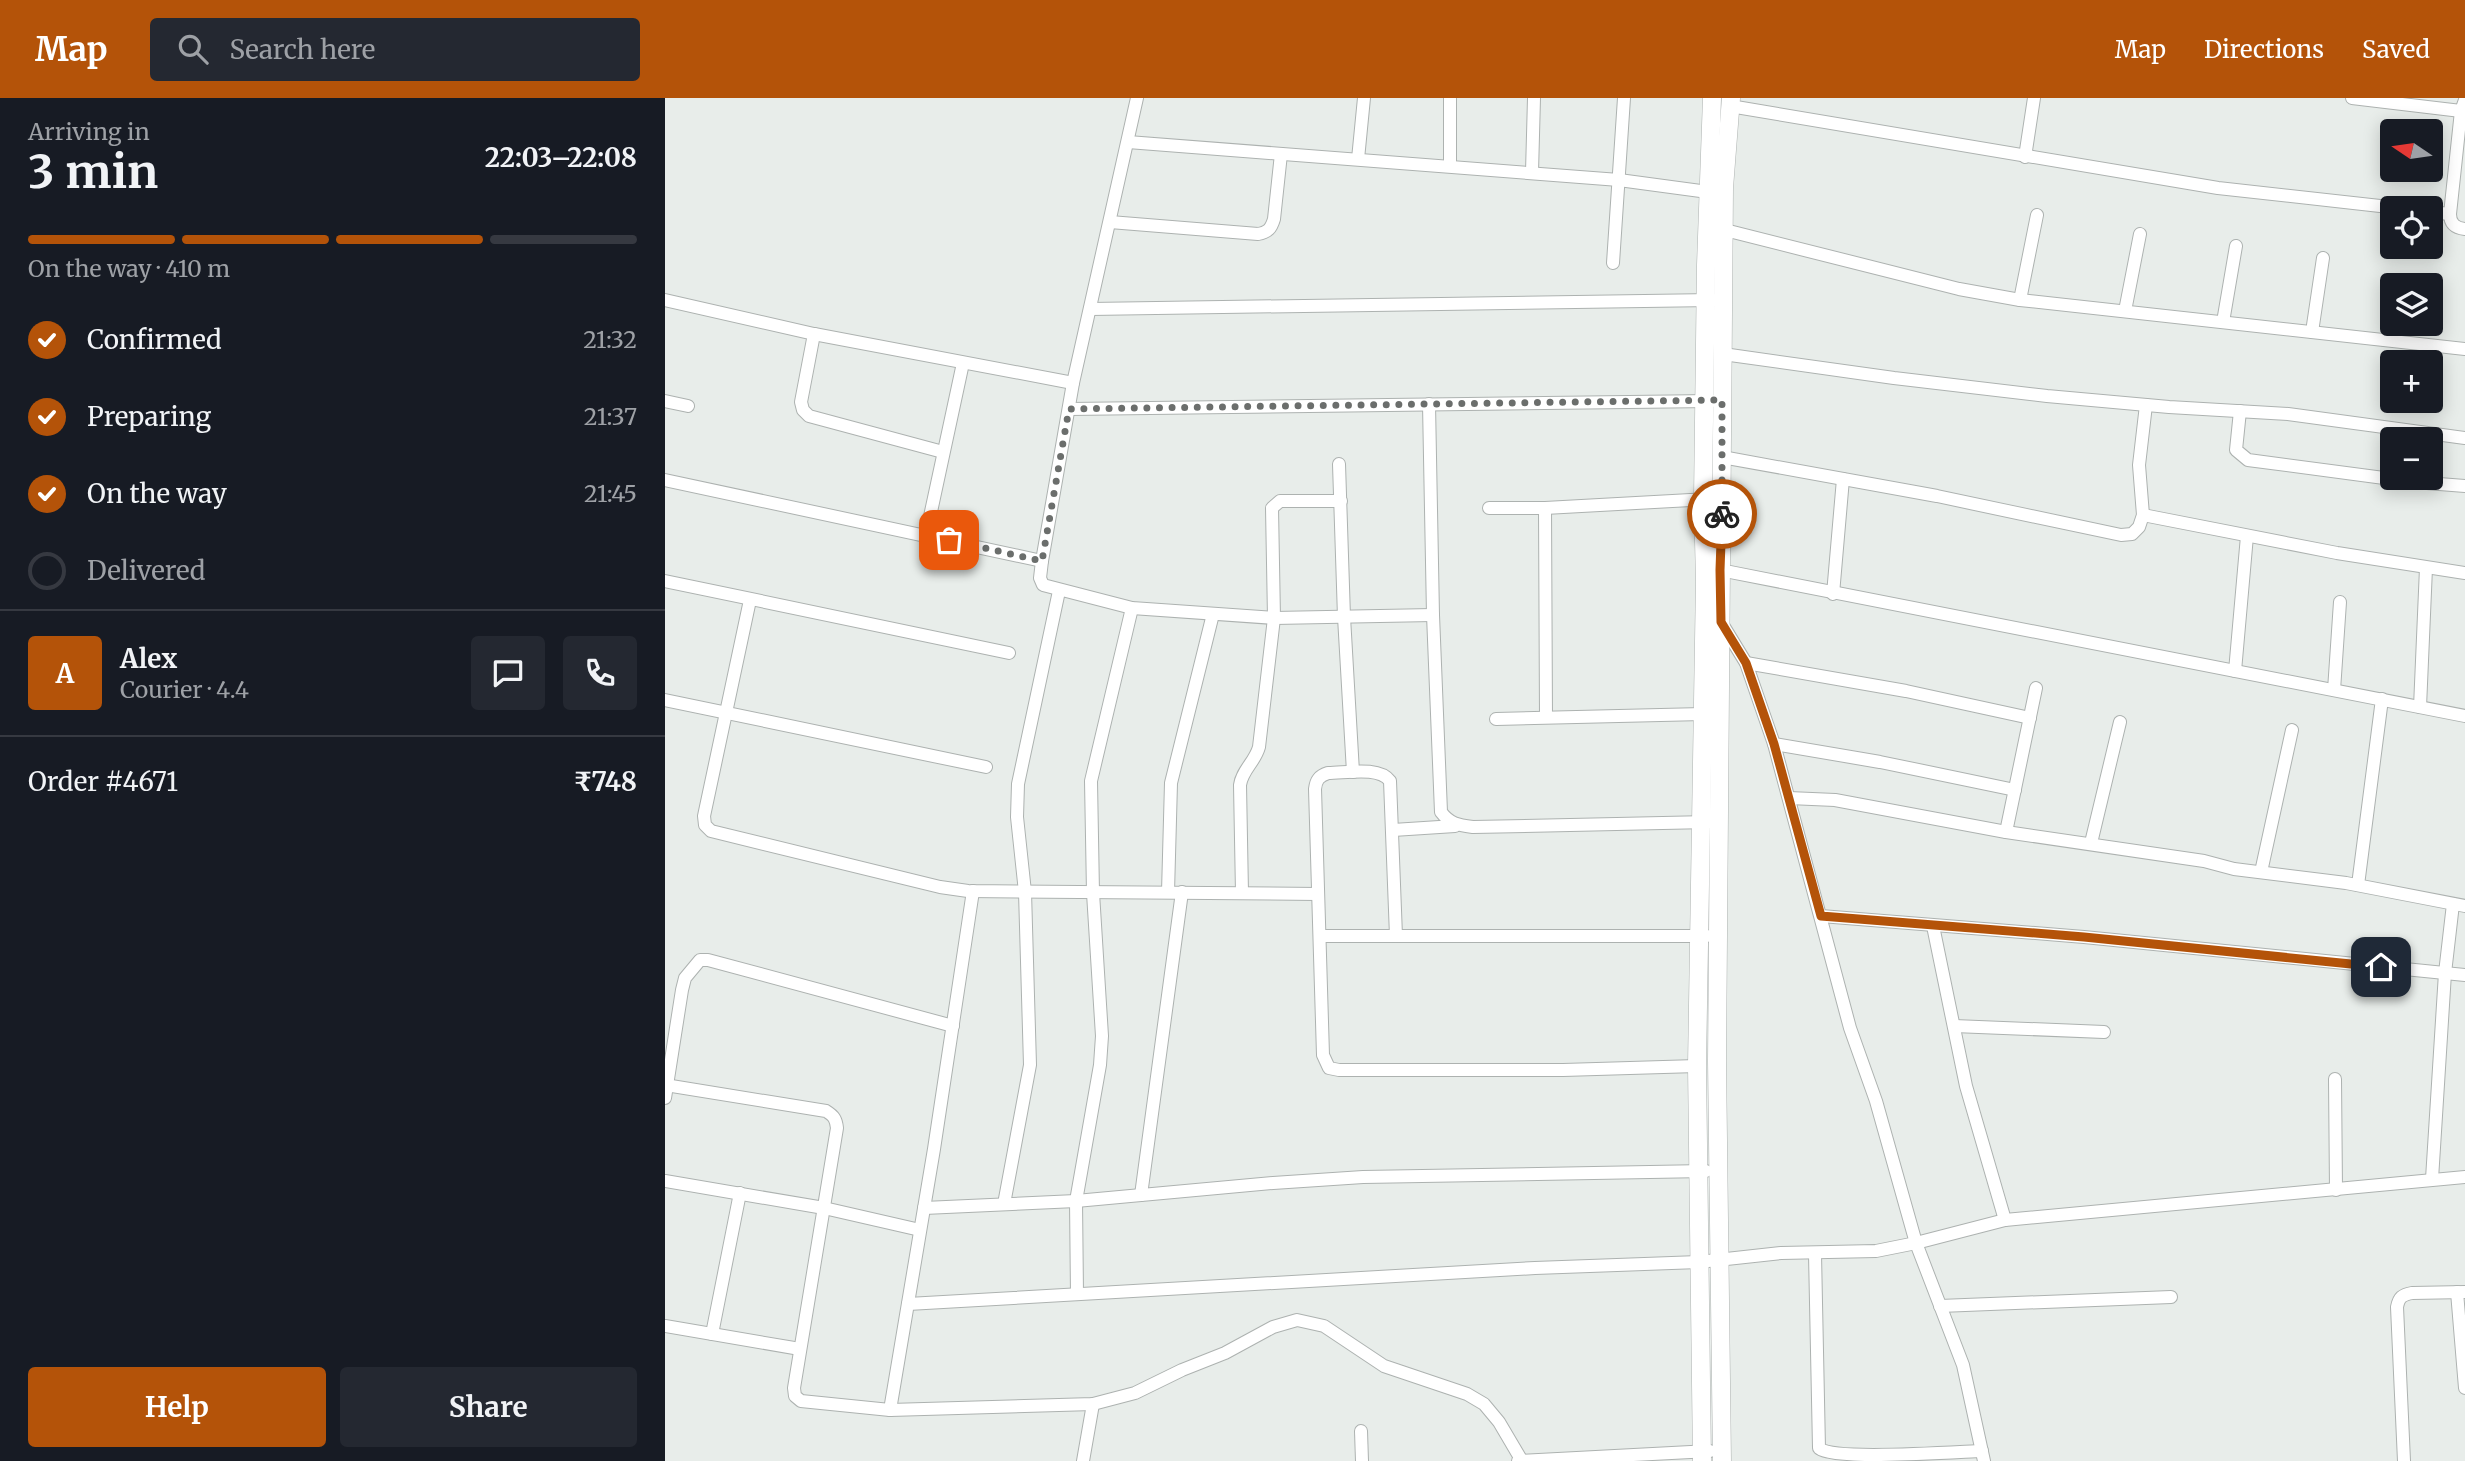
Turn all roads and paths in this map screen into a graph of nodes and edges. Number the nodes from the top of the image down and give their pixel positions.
1 (1137, 98) edge
2 (1364, 98) edge
3 (1450, 98) edge
4 (1534, 98) edge
5 (1623, 98) edge
6 (1712, 98) edge
7 (2035, 98) edge
8 (2352, 98) edge
9 (1730, 102) edge
10 (2463, 106) edge
11 (1128, 142) junction
12 (1281, 154) junction
13 (2025, 157) junction
14 (1358, 159) junction
15 (2460, 160) edge
16 (1450, 166) junction
17 (1532, 172) junction
18 (1619, 180) junction
19 (1707, 192) junction
20 (2380, 206) edge
21 (2443, 213) edge
22 (2450, 214) junction
23 (2037, 215) dead end
24 (1110, 222) junction
25 (1715, 228) junction
26 (2465, 229) edge
27 (2140, 234) dead end
28 (2235, 247) dead end
29 (2323, 258) dead end
30 (1613, 263) dead end
31 (665, 300) edge
32 (1714, 300) junction
33 (2020, 300) junction
34 (1090, 309) junction
35 (2125, 311) junction
36 (2223, 322) junction
37 (2312, 332) junction
38 (814, 334) junction
39 (2465, 349) edge
40 (1723, 354) junction
41 (963, 363) junction
42 (1073, 383) junction
43 (665, 401) edge
44 (1713, 401) junction
45 (1429, 404) junction
46 (2146, 405) junction
47 (688, 406) dead end
48 (1069, 409) junction
49 (2240, 411) junction
50 (2465, 438) edge
51 (943, 452) junction
52 (1722, 457) junction
53 (1339, 464) dead end
54 (1843, 478) junction
55 (665, 480) edge
56 (2465, 486) edge
57 (1722, 498) junction
58 (1703, 499) junction
59 (1341, 501) junction
60 (1489, 508) dead end
61 (1545, 508) junction
62 (2143, 515) junction
63 (926, 535) junction
64 (2247, 536) junction
65 (1042, 561) junction
66 (2426, 568) junction
67 (1720, 570) junction
68 (2465, 573) edge
69 (665, 582) edge
70 (1059, 591) junction
71 (1833, 594) junction
72 (750, 600) junction
73 (2340, 601) dead end
74 (1705, 607) junction
75 (1132, 608) junction
76 (1213, 614) junction
77 (1433, 615) junction
78 (1345, 617) junction
79 (1274, 618) junction
80 (1721, 622) junction
81 (1009, 653) dead end
82 (1746, 663) junction
83 (2235, 671) junction
84 (2036, 688) dead end
85 (2334, 690) junction
86 (2382, 699) junction
87 (665, 700) edge
88 (2420, 707) junction
89 (725, 713) junction
90 (1703, 714) junction
91 (2465, 716) edge
92 (1546, 717) junction
93 (2030, 718) junction
94 (1496, 719) dead end
95 (2120, 722) dead end
96 (2292, 730) dead end
97 (1774, 744) junction
98 (986, 767) dead end
99 (1353, 772) junction
100 (2015, 790) junction
101 (1789, 798) junction
102 (1710, 822) junction
103 (1458, 825) junction
104 (1393, 830) junction
105 (2006, 832) junction
106 (2091, 843) junction
107 (2261, 872) junction
108 (2358, 885) junction
109 (973, 891) junction
110 (1025, 892) junction
111 (1175, 892) junction
112 (1093, 893) junction
113 (1242, 893) junction
114 (1318, 894) junction
115 (2459, 905) edge
116 (1821, 916) junction
117 (1933, 926) junction
118 (1320, 936) junction
119 (1396, 936) junction
120 (1698, 936) junction
121 (1718, 936) junction
122 (2445, 973) junction
123 (2465, 975) edge
124 (953, 1026) junction
125 (1954, 1026) junction
126 (2104, 1032) dead end
127 (1697, 1066) junction
128 (2335, 1079) dead end
129 (666, 1089) edge
130 (1698, 1170) junction
131 (1718, 1171) junction
132 (2465, 1177) edge
133 (2433, 1179) junction
134 (665, 1181) edge
135 (2336, 1190) junction
136 (740, 1193) junction
137 (1141, 1195) junction
138 (1076, 1201) junction
139 (1004, 1204) junction
140 (824, 1208) junction
141 (924, 1208) junction
142 (2005, 1220) junction
143 (920, 1230) junction
144 (1916, 1243) junction
145 (1815, 1254) junction
146 (1721, 1259) junction
147 (1699, 1262) junction
148 (2461, 1292) edge
149 (1077, 1294) junction
150 (2171, 1297) dead end
151 (908, 1304) junction
152 (1940, 1306) junction
153 (665, 1326) edge
154 (712, 1334) junction
155 (800, 1349) junction
156 (2465, 1388) edge
157 (1093, 1404) junction
158 (890, 1409) junction
159 (1361, 1432) dead end
160 (1722, 1455) edge
161 (1702, 1456) edge
162 (1983, 1456) edge
163 (1083, 1461) edge
164 (1362, 1461) edge
165 (1520, 1461) edge
166 (2404, 1461) edge

1 - 11 street
2 - 14 street
3 - 16 street
4 - 17 street
5 - 18 street
6 - 19 main road
7 - 13 street
8 - 10 street
9 - 13 street
9 - 25 main road
10 - 15 street
11 - 12 street
11 - 24 street
12 - 14 street
12 - 24 street
13 - 20 street
14 - 16 street
15 - 22 street
16 - 17 street
17 - 18 street
18 - 19 street
18 - 30 street
19 - 25 main road
21 - 22 street
22 - 26 street
23 - 33 street
24 - 34 street
25 - 32 main road
25 - 33 street
27 - 35 street
28 - 36 street
29 - 37 street
31 - 38 street
32 - 34 street
32 - 40 main road
32 - 44 main road
33 - 35 street
34 - 42 street
35 - 36 street
36 - 37 street
37 - 39 street
38 - 41 street
38 - 51 street
40 - 44 main road
40 - 46 street
41 - 42 street
41 - 51 street
42 - 48 street
43 - 47 street
44 - 45 street
44 - 52 main road
44 - 58 main road
45 - 48 street
45 - 77 street
46 - 49 street
46 - 62 street
48 - 65 street
49 - 50 street
49 - 56 street
51 - 63 street
52 - 54 street
52 - 57 main road
53 - 59 street
54 - 62 street
54 - 71 street
55 - 63 street
57 - 58 street
57 - 67 main road
58 - 61 street
58 - 74 main road
59 - 78 street
59 - 79 street
60 - 61 street
61 - 92 street
62 - 64 street
63 - 65 street
64 - 66 street
64 - 83 street
65 - 70 street
66 - 68 street
66 - 88 street
67 - 71 street
67 - 80 main road
69 - 72 street
70 - 75 street
70 - 110 street
71 - 83 street
72 - 81 street
72 - 89 street
73 - 85 street
74 - 80 street
74 - 90 main road
75 - 76 street
75 - 112 street
76 - 79 street
76 - 111 street
77 - 78 street
77 - 103 street
78 - 79 street
78 - 99 street
79 - 113 street
80 - 82 street
80 - 102 main road
82 - 93 street
82 - 97 street
83 - 85 street
84 - 93 street
85 - 86 street
86 - 88 street
86 - 108 street
87 - 89 street
88 - 91 street
89 - 98 street
89 - 109 street
90 - 92 street
90 - 102 main road
92 - 94 street
93 - 100 street
95 - 106 street
96 - 107 street
97 - 100 street
97 - 101 street
99 - 104 street
99 - 114 street
100 - 105 street
101 - 105 street
101 - 116 street
102 - 103 street
102 - 120 main road
102 - 121 main road
103 - 104 street
104 - 119 street
105 - 106 street
106 - 107 street
107 - 108 street
108 - 115 street
109 - 110 street
109 - 124 street
110 - 112 street
110 - 139 street
111 - 112 street
111 - 113 street
111 - 137 street
112 - 138 street
113 - 114 street
114 - 118 street
115 - 122 street
116 - 117 street
116 - 144 street
117 - 122 street
117 - 125 street
118 - 119 street
118 - 127 street
119 - 120 street
120 - 121 street
120 - 127 main road
121 - 131 main road
122 - 123 street
122 - 133 street
124 - 129 street
124 - 141 street
125 - 126 street
125 - 142 street
127 - 130 main road
128 - 135 street
129 - 140 street
130 - 131 street
130 - 137 street
130 - 147 main road
131 - 146 main road
132 - 133 street
133 - 135 street
134 - 136 street
135 - 142 street
136 - 140 street
136 - 154 street
137 - 138 street
138 - 139 street
138 - 149 street
139 - 141 street
140 - 143 street
140 - 155 street
141 - 143 street
142 - 144 street
143 - 151 street
144 - 145 street
144 - 152 street
145 - 146 street
145 - 162 street
146 - 147 street
146 - 160 main road
147 - 149 street
147 - 161 main road
148 - 156 street
148 - 166 street
149 - 151 street
150 - 152 street
151 - 158 street
152 - 162 street
153 - 154 street
154 - 155 street
155 - 158 street
157 - 158 street
157 - 163 street
157 - 165 street
159 - 164 street
160 - 161 street
161 - 165 street

